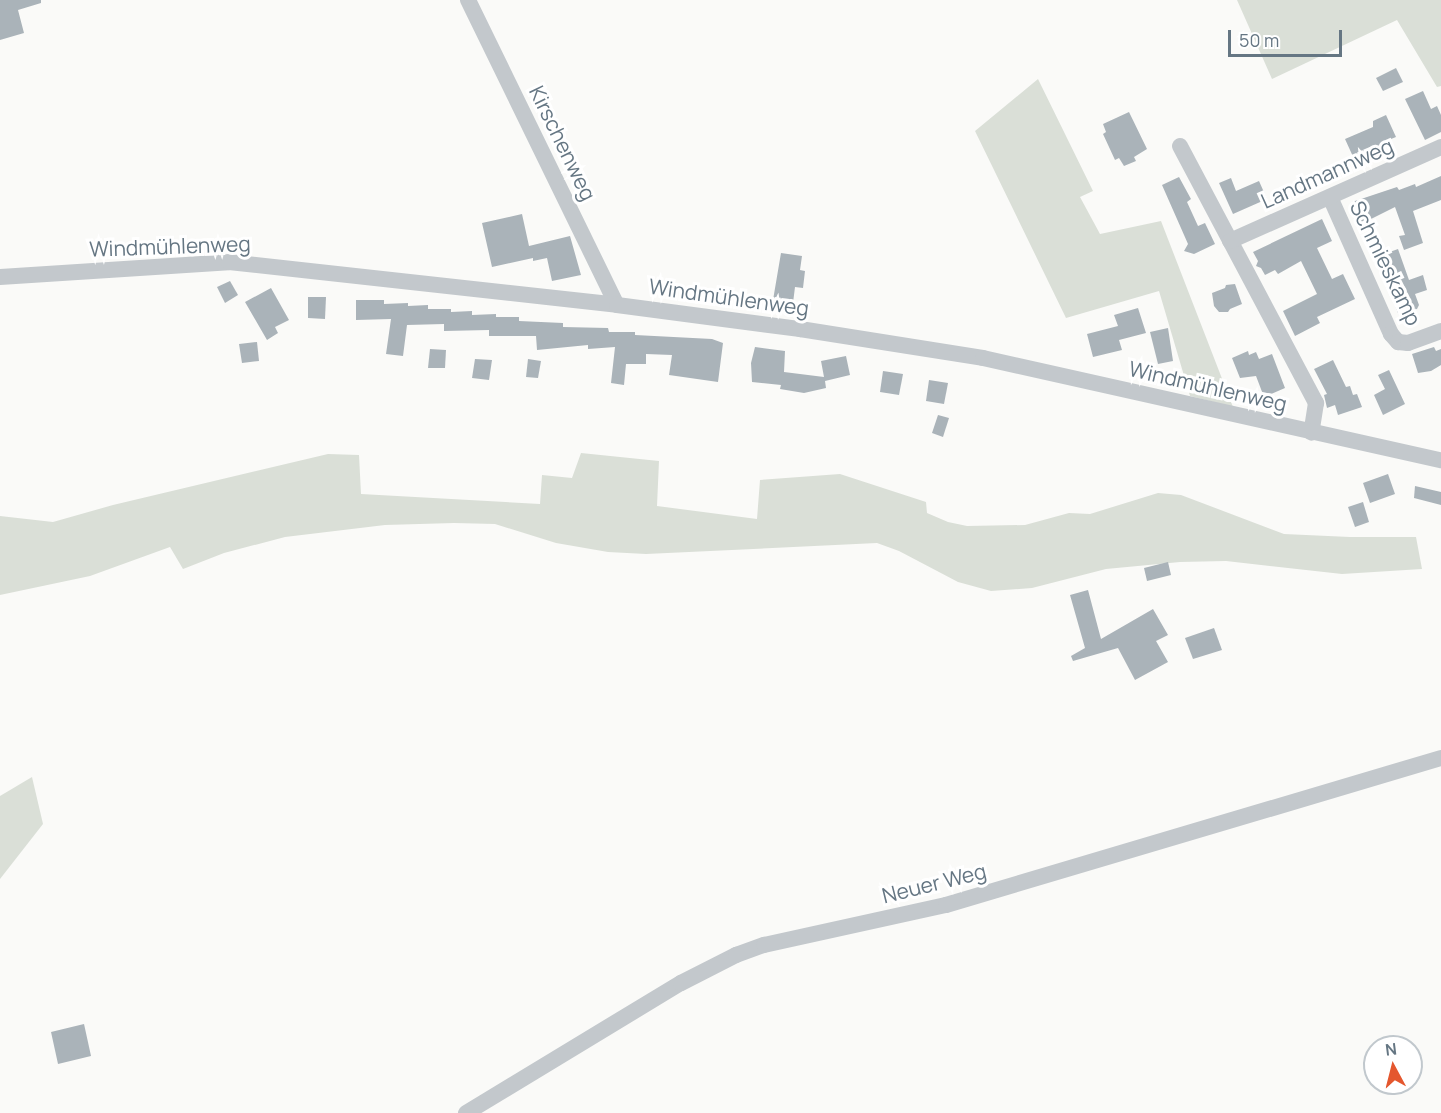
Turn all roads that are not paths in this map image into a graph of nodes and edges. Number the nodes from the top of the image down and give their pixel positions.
1 (468, 0) edge
2 (1180, 146) dead end
3 (1441, 147) edge
4 (1330, 196) junction
5 (1230, 240) junction
6 (0, 277) edge
7 (617, 305) junction
8 (1441, 332) edge
9 (1311, 433) junction
10 (1441, 460) edge
11 (1441, 758) edge
12 (466, 1113) edge

1 - 7 street, Kirschenweg
2 - 5 street
3 - 4 street, Landmannweg
4 - 5 street, Landmannweg
4 - 8 street, Schmieskamp
5 - 9 street
6 - 7 street, Windmühlenweg
7 - 9 street, Windmühlenweg
9 - 10 street, Windmühlenweg
11 - 12 street, Neuer Weg

